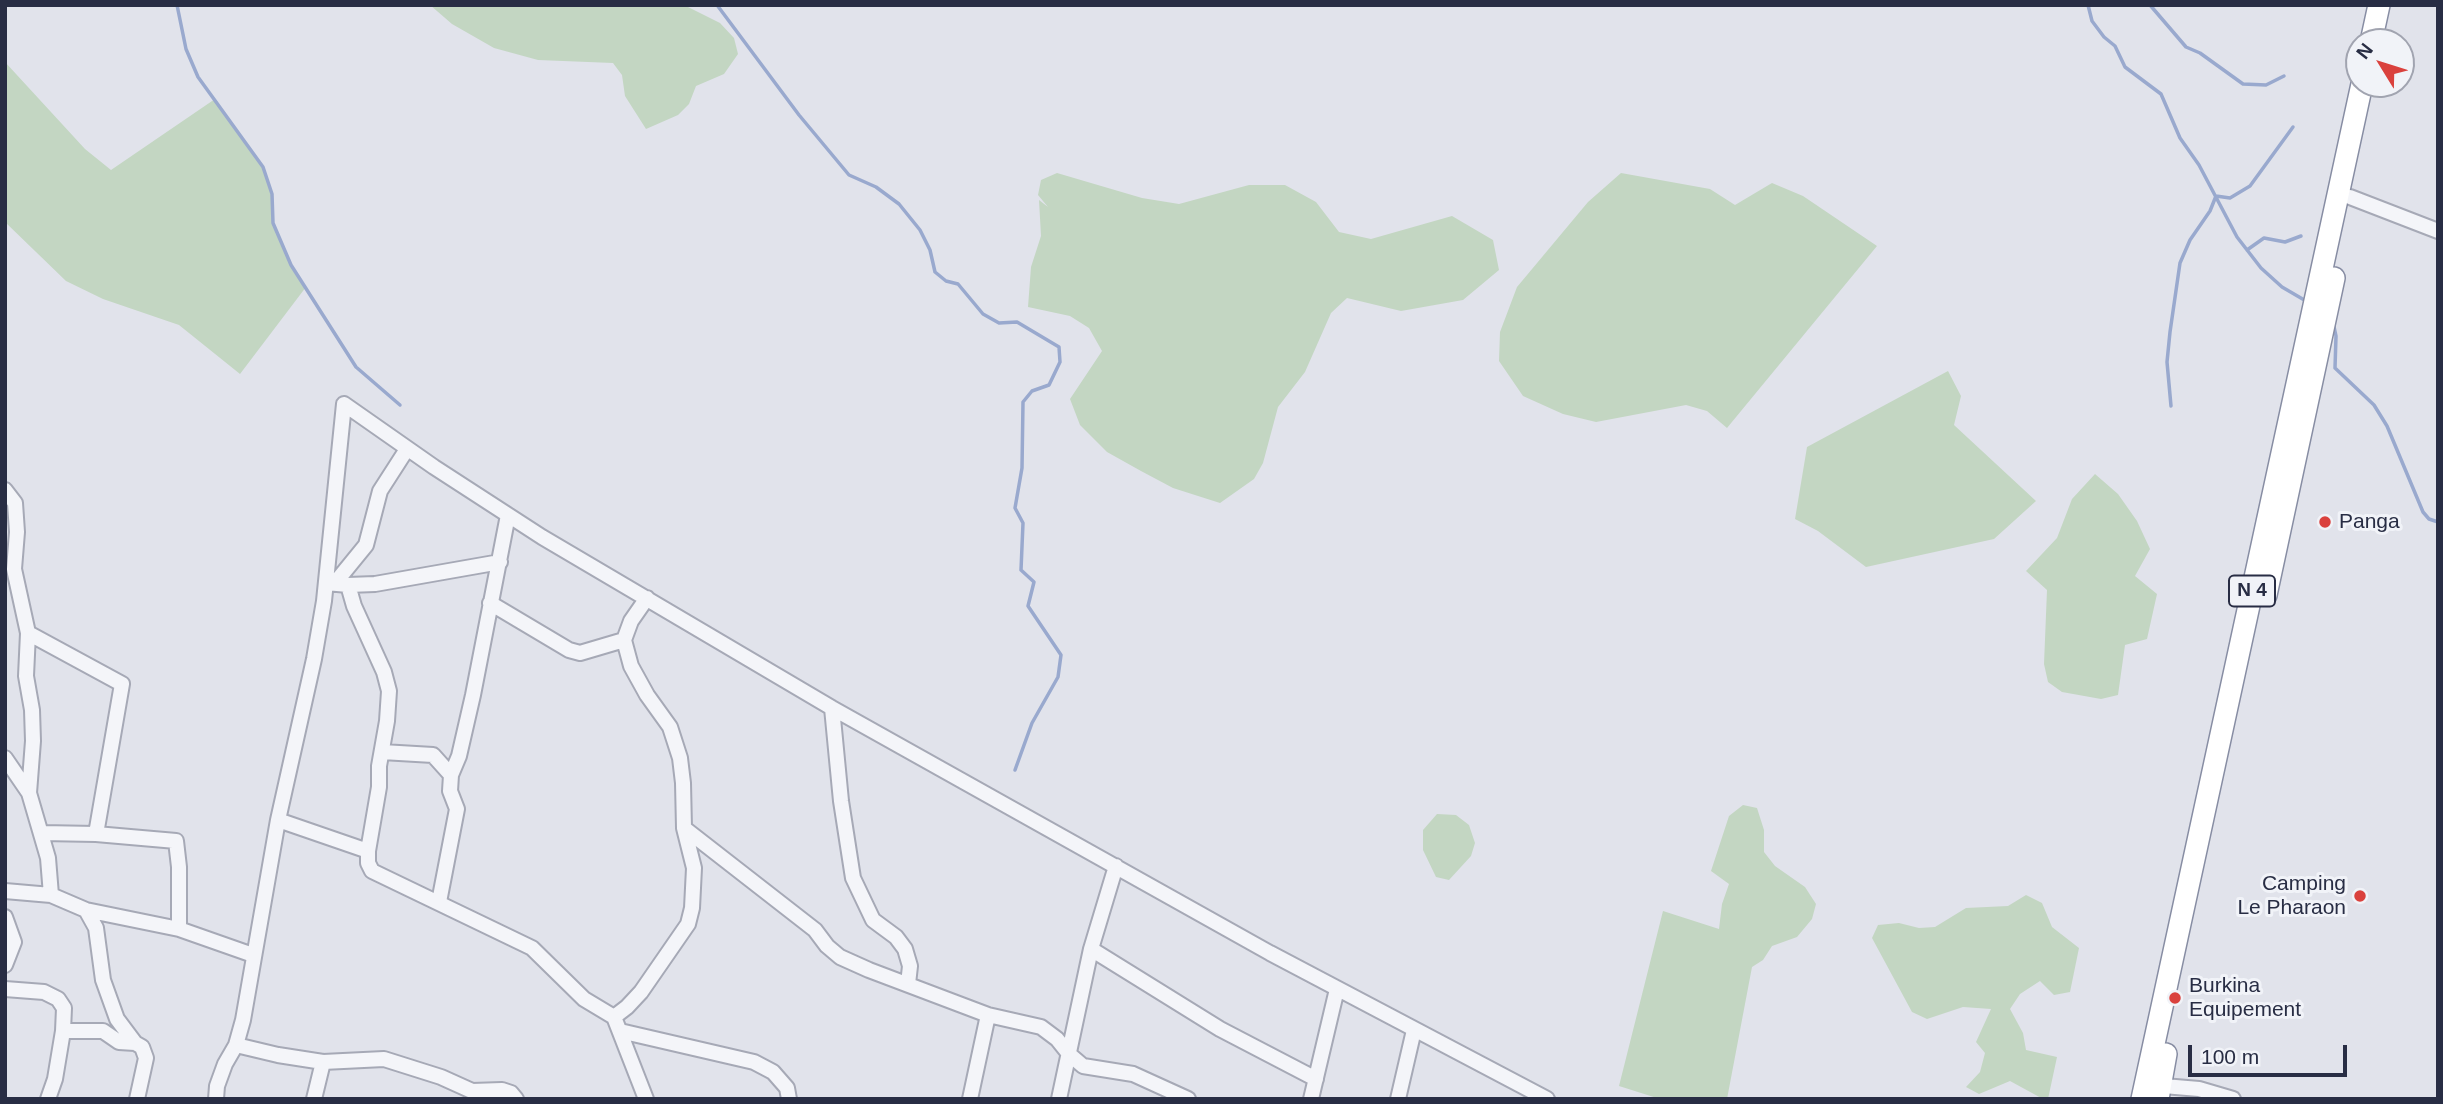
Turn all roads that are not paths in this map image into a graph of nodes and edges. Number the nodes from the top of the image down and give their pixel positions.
1 (2379, 5) edge
2 (2393, 5) edge
3 (2374, 28) edge
4 (2389, 28) edge
5 (2359, 98) edge
6 (2373, 98) edge
7 (2350, 197) junction
8 (2438, 231) edge
9 (407, 449) junction
10 (5, 490) edge
11 (508, 515) junction
12 (500, 562) junction
13 (336, 584) junction
14 (647, 598) junction
15 (490, 603) junction
16 (28, 633) junction
17 (624, 640) junction
18 (832, 708) junction
19 (382, 752) junction
20 (5, 758) edge
21 (450, 775) junction
22 (29, 793) junction
23 (278, 820) junction
24 (684, 828) junction
25 (42, 833) junction
26 (96, 834) junction
27 (368, 851) junction
28 (1116, 866) junction
29 (5, 891) edge
30 (51, 895) junction
31 (439, 902) junction
32 (86, 910) junction
33 (5, 917) edge
34 (179, 929) junction
35 (1091, 948) junction
36 (253, 955) junction
37 (5, 965) edge
38 (908, 984) junction
39 (5, 989) edge
40 (1337, 989) junction
41 (988, 1015) junction
42 (617, 1024) junction
43 (63, 1031) junction
44 (1414, 1031) junction
45 (135, 1044) junction
46 (236, 1045) junction
47 (1069, 1054) junction
48 (323, 1062) junction
49 (1316, 1079) junction
50 (2151, 1092) edge
51 (473, 1095) edge
52 (48, 1099) edge
53 (137, 1099) edge
54 (216, 1099) edge
55 (314, 1099) edge
56 (516, 1099) edge
57 (646, 1099) edge
58 (789, 1099) edge
59 (970, 1099) edge
60 (1059, 1099) edge
61 (1188, 1099) edge
62 (1311, 1099) edge
63 (1398, 1099) edge
64 (1547, 1099) edge
65 (2233, 1099) edge

1 - 3 highway
2 - 4 highway
5 - 50 highway, N 4
6 - 7 highway, N 4
7 - 8 street
7 - 50 highway, N 4
9 - 11 street
9 - 13 street
9 - 13 street
10 - 16 street
11 - 12 street
11 - 14 street
12 - 13 street
12 - 15 street
13 - 19 street
13 - 23 street
14 - 17 street
14 - 18 street
15 - 17 street
15 - 21 street
16 - 22 street
16 - 26 street
17 - 24 street
18 - 28 street
18 - 38 street
19 - 21 street
19 - 27 street
20 - 22 street
21 - 31 street
22 - 25 street
23 - 27 street
23 - 36 street
24 - 38 street
24 - 42 street
25 - 26 street
25 - 30 street
26 - 34 street
27 - 31 street
28 - 35 street
28 - 40 street
29 - 30 street
30 - 32 street
31 - 42 street
32 - 34 street
32 - 45 street
33 - 37 street
34 - 36 street
35 - 47 street
35 - 49 street
36 - 46 street
38 - 41 street
39 - 43 street
40 - 44 street
40 - 49 street
41 - 47 street
41 - 59 street
42 - 57 street
42 - 58 street
43 - 45 street
43 - 52 street
44 - 63 street
44 - 64 street
45 - 53 street
46 - 48 street
46 - 54 street
47 - 60 street
47 - 61 street
48 - 51 street
48 - 55 street
49 - 62 street
50 - 65 street
51 - 56 street

